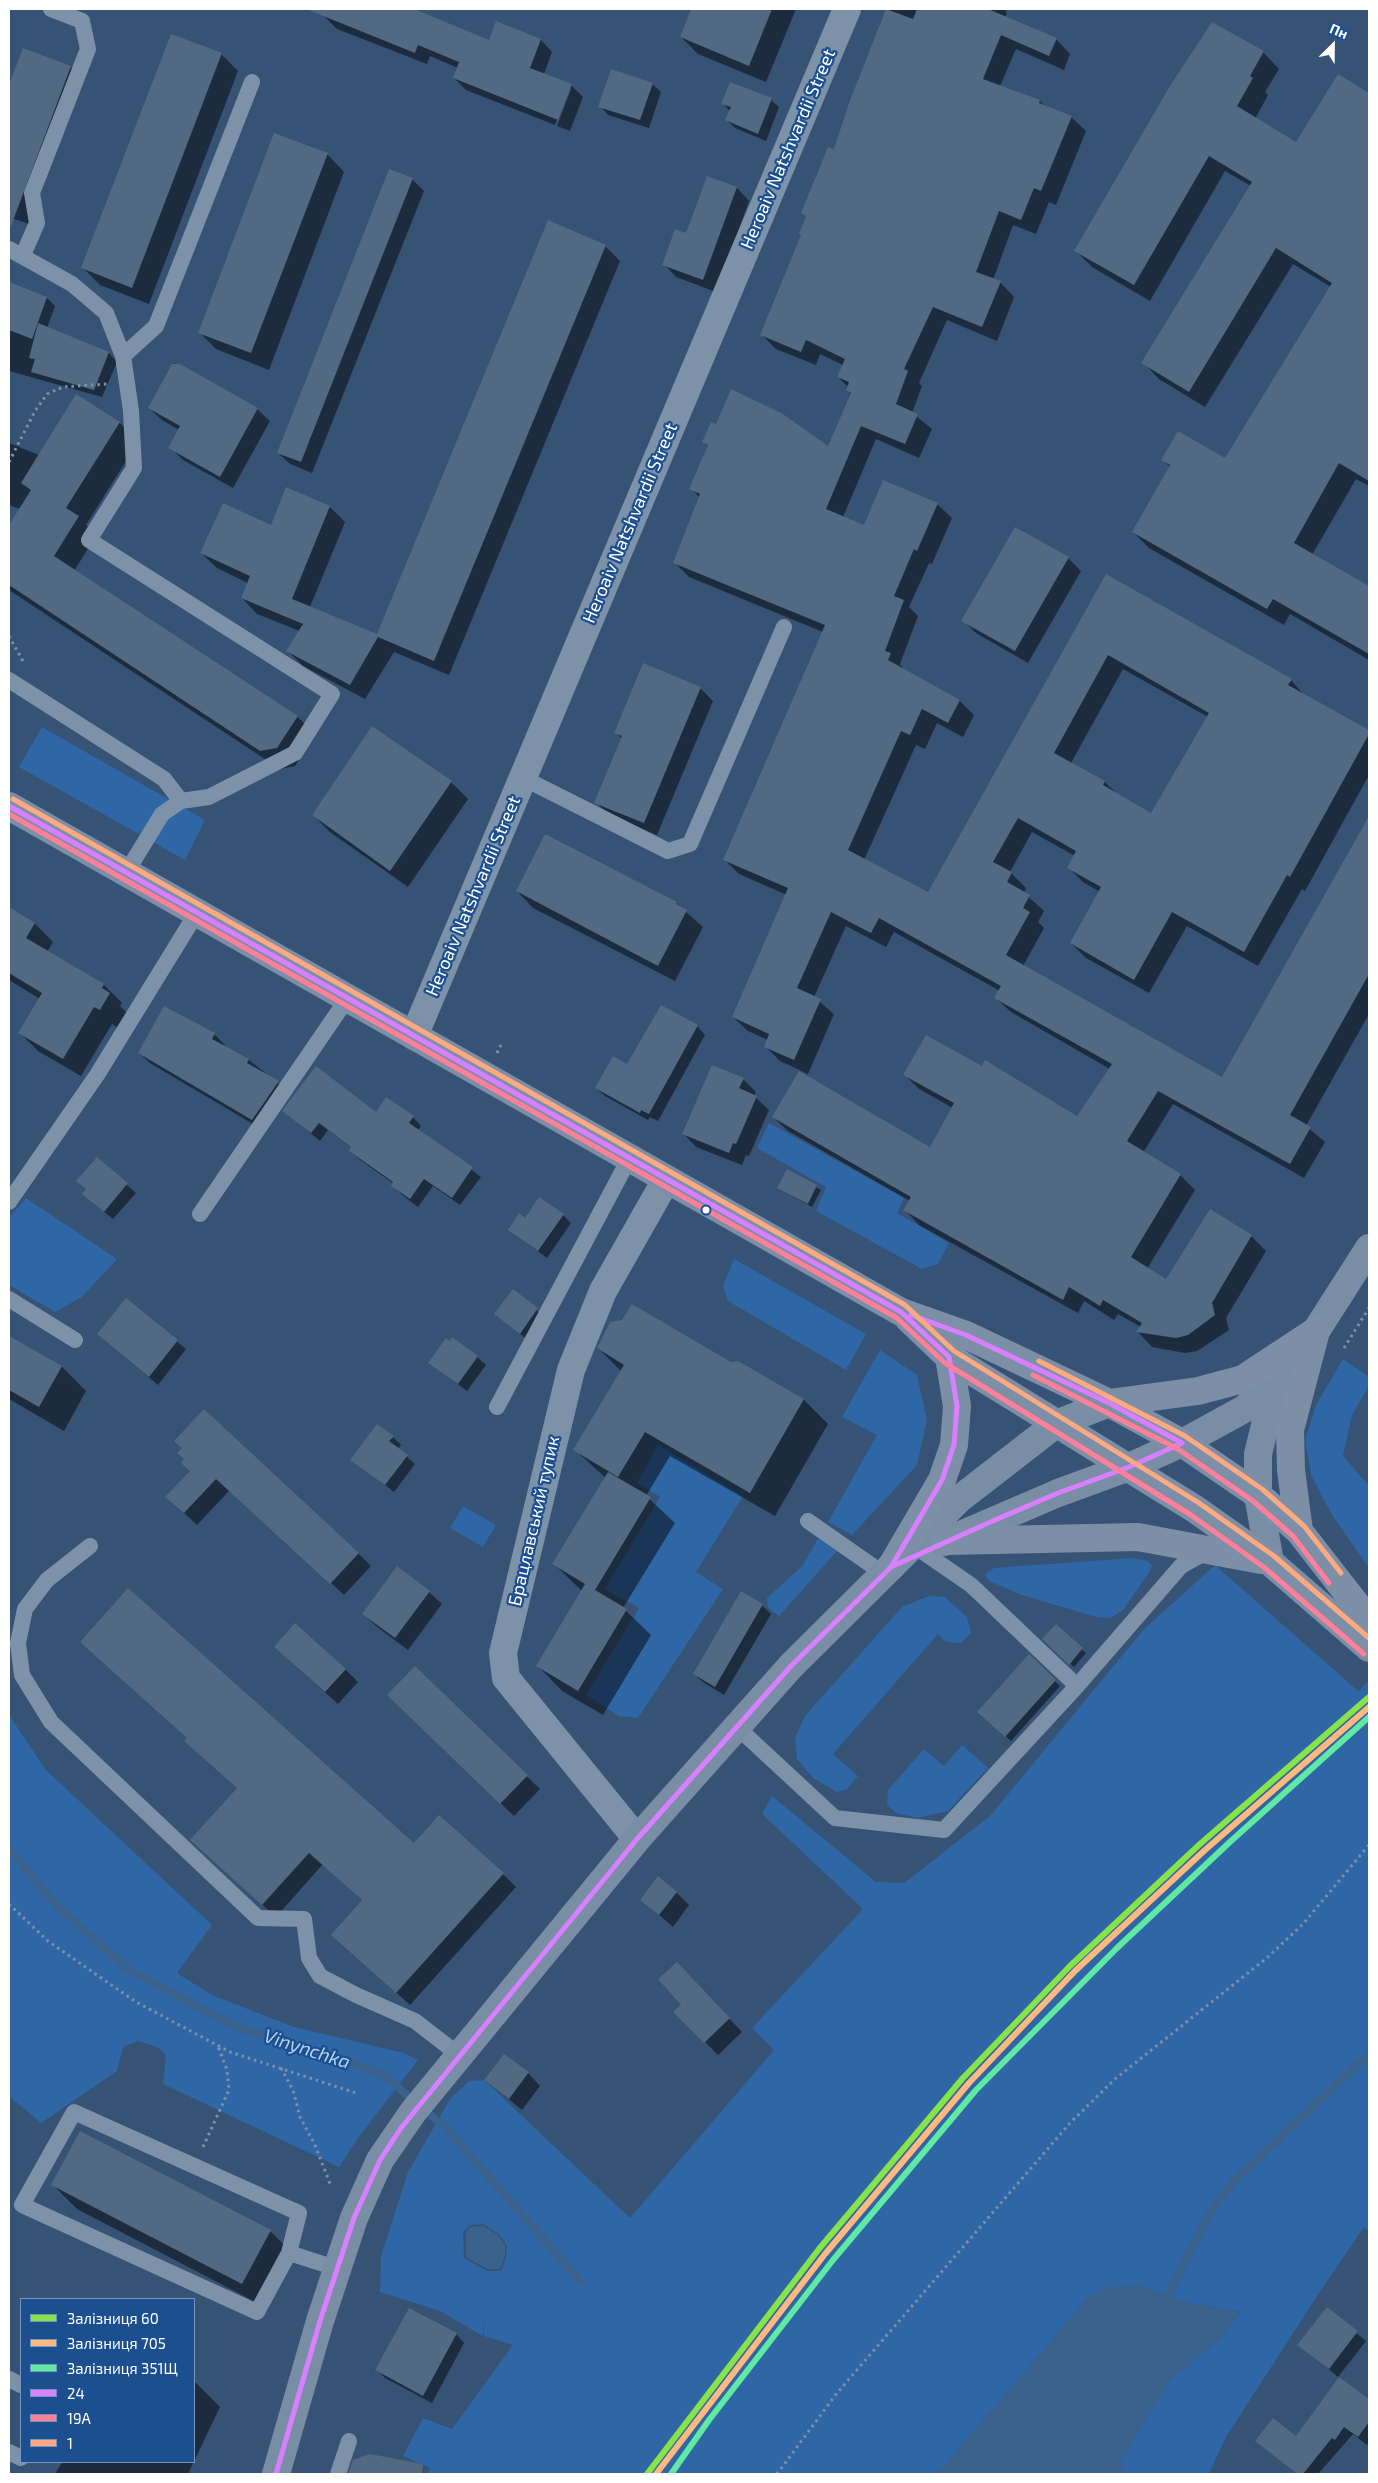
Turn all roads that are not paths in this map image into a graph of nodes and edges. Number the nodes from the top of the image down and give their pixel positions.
1 (51, 9) edge
2 (847, 9) edge
3 (252, 82) dead end
4 (16, 252) edge
5 (123, 356) junction
6 (784, 627) dead end
7 (10, 685) edge
8 (523, 778) junction
9 (181, 801) junction
10 (9, 806) edge
11 (126, 873) junction
12 (196, 914) junction
13 (347, 999) junction
14 (414, 1036) junction
15 (629, 1159) junction
16 (666, 1180) junction
17 (9, 1202) edge
18 (200, 1214) dead end
19 (1369, 1248) edge
20 (9, 1299) edge
21 (901, 1312) junction
22 (1316, 1331) junction
23 (75, 1340) dead end
24 (949, 1357) junction
25 (1109, 1403) junction
26 (498, 1407) dead end
27 (1056, 1424) junction
28 (1182, 1442) junction
29 (1129, 1467) junction
30 (1258, 1495) junction
31 (808, 1521) dead end
32 (1299, 1530) junction
33 (90, 1546) dead end
34 (935, 1546) junction
35 (1210, 1550) junction
36 (1270, 1562) junction
37 (888, 1570) junction
38 (1369, 1621) edge
39 (1369, 1648) edge
40 (1077, 1686) junction
41 (737, 1727) junction
42 (637, 1839) junction
43 (459, 2055) junction
44 (289, 2253) junction
45 (336, 2268) junction
46 (9, 2378) edge
47 (20, 2384) edge
48 (349, 2441) dead end
49 (276, 2474) edge
50 (338, 2474) edge

1 - 4 lane
2 - 8 street, Heroaiv Natshvardii Street
3 - 5 lane
4 - 5 lane
5 - 9 lane
6 - 8 lane
7 - 9 lane
8 - 14 street, Heroaiv Natshvardii Street
9 - 11 lane
10 - 11 main road
11 - 12 main road
12 - 13 main road
12 - 17 lane
13 - 14 main road
13 - 18 lane
14 - 15 main road
15 - 16 main road
15 - 26 lane
16 - 21 main road
16 - 42 street, Брацлавський тупик
19 - 22 street
20 - 23 lane
21 - 24 main road
21 - 25 main road
22 - 25 main road
22 - 28 street
22 - 30 street
22 - 32 main road
24 - 27 main road
24 - 37 main road
25 - 27 street
25 - 28 main road
27 - 29 main road
27 - 37 street
28 - 29 street
28 - 30 main road
29 - 34 street
29 - 36 main road
30 - 32 main road
30 - 36 street
31 - 37 lane
32 - 38 main road
33 - 43 lane
34 - 35 main road
34 - 37 street
34 - 40 lane
35 - 36 main road
35 - 40 lane
36 - 39 main road
37 - 41 street
40 - 41 lane
41 - 42 street
42 - 43 street
43 - 45 street
44 - 44 lane
44 - 45 lane
45 - 49 street
46 - 47 lane
48 - 50 lane

